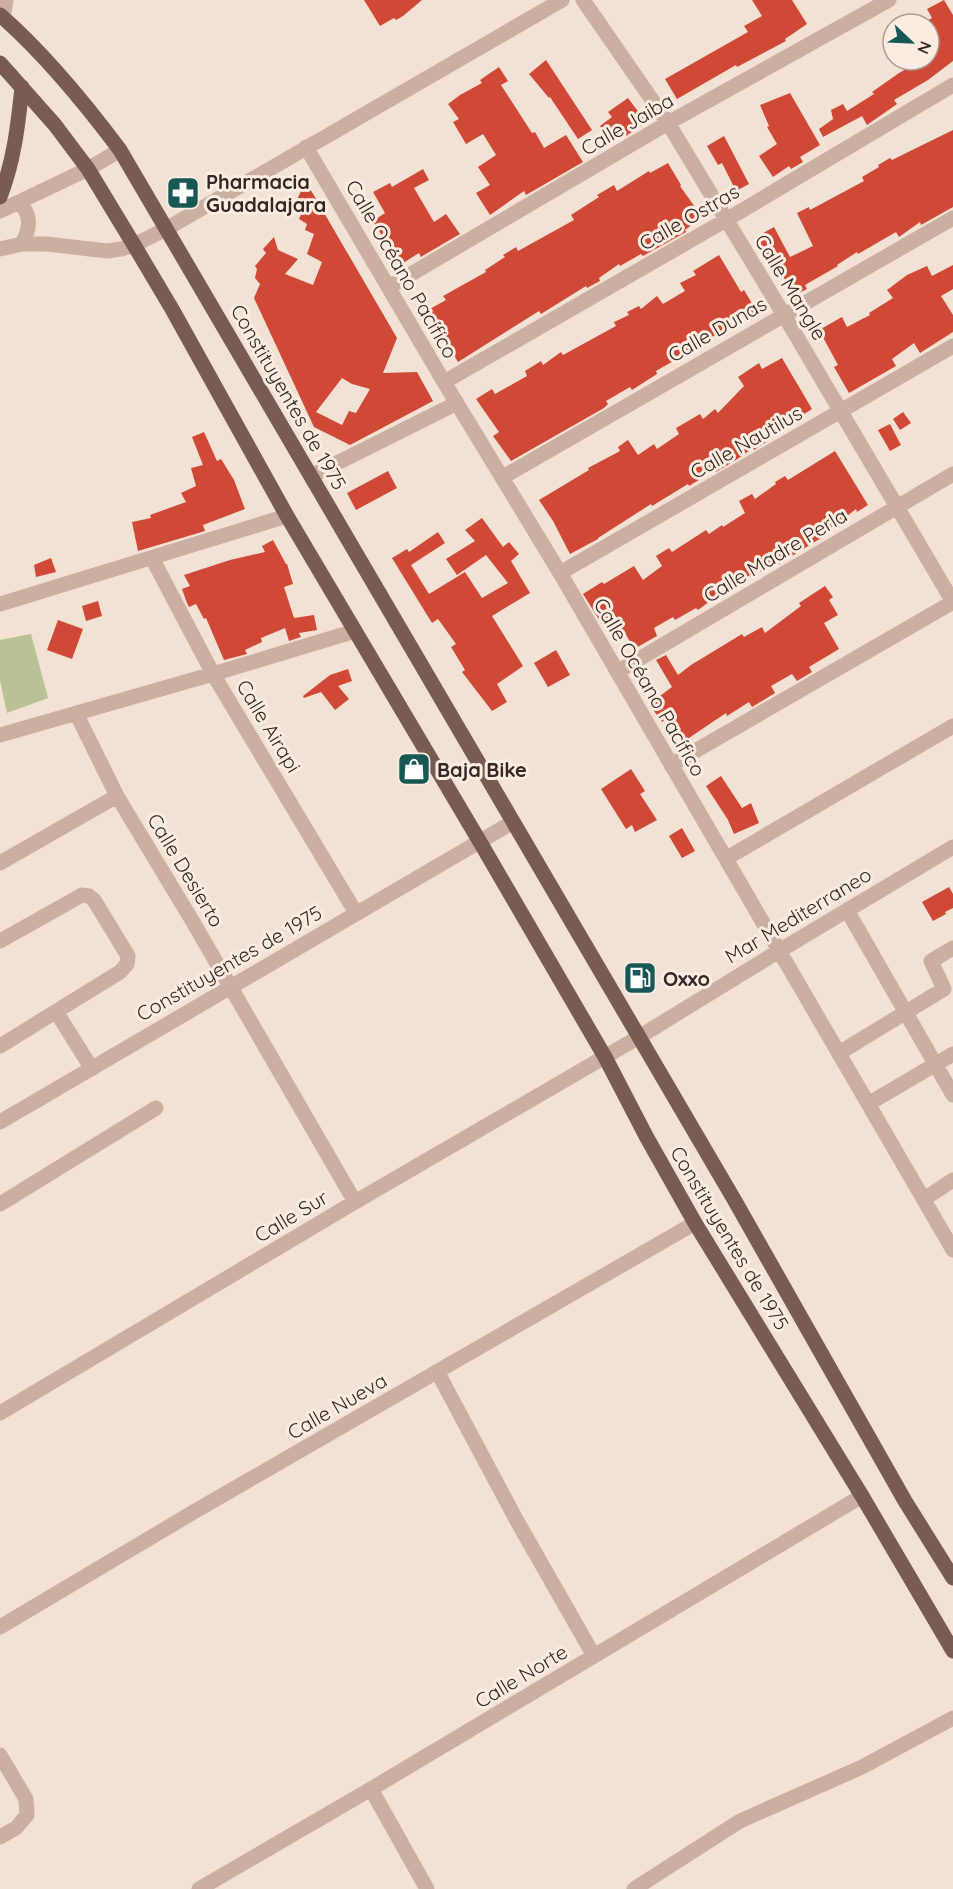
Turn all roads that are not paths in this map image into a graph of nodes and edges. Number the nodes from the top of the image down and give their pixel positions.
1 (6, 0) edge
2 (562, 0) edge
3 (583, 0) edge
4 (889, 0) edge
5 (2, 16) edge
6 (0, 63) edge
7 (953, 85) edge
8 (22, 87) junction
9 (668, 123) junction
10 (306, 147) junction
11 (120, 150) junction
12 (88, 169) junction
13 (0, 197) edge
14 (20, 203) junction
15 (0, 211) edge
16 (953, 218) edge
17 (726, 220) junction
18 (166, 229) junction
19 (22, 244) junction
20 (134, 245) junction
21 (0, 249) edge
22 (388, 287) junction
23 (784, 315) junction
24 (953, 346) edge
25 (444, 382) junction
26 (457, 403) junction
27 (841, 412) junction
28 (953, 474) edge
29 (311, 477) junction
30 (503, 477) junction
31 (896, 508) junction
32 (287, 516) junction
33 (152, 558) junction
34 (560, 573) junction
35 (953, 602) edge
36 (0, 604) edge
37 (355, 631) junction
38 (617, 672) junction
39 (213, 674) junction
40 (76, 713) junction
41 (953, 726) edge
42 (0, 735) edge
43 (671, 765) junction
44 (117, 796) junction
45 (513, 822) junction
46 (480, 842) junction
47 (953, 847) edge
48 (727, 858) junction
49 (0, 863) edge
50 (847, 910) junction
51 (356, 913) junction
52 (0, 941) edge
53 (953, 948) edge
54 (778, 951) junction
55 (229, 987) junction
56 (57, 1012) junction
57 (905, 1012) junction
58 (639, 1037) junction
59 (0, 1046) edge
60 (838, 1053) junction
61 (953, 1054) edge
62 (605, 1057) junction
63 (935, 1065) junction
64 (92, 1069) junction
65 (953, 1095) edge
66 (868, 1104) junction
67 (156, 1108) dead end
68 (0, 1122) edge
69 (953, 1180) edge
70 (924, 1199) junction
71 (355, 1202) junction
72 (0, 1204) edge
73 (695, 1223) junction
74 (953, 1250) edge
75 (438, 1373) junction
76 (0, 1413) edge
77 (862, 1496) junction
78 (953, 1578) edge
79 (0, 1627) edge
80 (953, 1651) edge
81 (594, 1656) junction
82 (953, 1718) edge
83 (0, 1755) edge
84 (371, 1789) junction
85 (0, 1837) edge
86 (199, 1889) edge
87 (427, 1889) edge
88 (634, 1889) edge

1 - 5 street
2 - 10 street
3 - 9 street, Calle Mangle
4 - 9 street, Calle Jaiba
5 - 11 main road, Constituyentes de 1975
6 - 8 main road, Constituyentes de 1975
7 - 17 street, Calle Ostras
8 - 12 main road, Constituyentes de 1975
8 - 13 main road
9 - 17 street, Calle Mangle
9 - 22 street, Calle Jaiba
10 - 18 street
10 - 22 street, Calle Océano Pacífico
11 - 12 street
11 - 18 main road, Constituyentes de 1975
12 - 14 street
12 - 20 main road, Constituyentes de 1975
14 - 15 street
14 - 19 street
16 - 23 street, Calle Dunas
17 - 23 street, Calle Mangle
17 - 25 street, Calle Ostras
18 - 20 street
18 - 29 main road, Constituyentes de 1975
19 - 20 street
19 - 21 street
20 - 32 main road, Constituyentes de 1975
22 - 25 street, Calle Océano Pacífico
23 - 27 street, Calle Mangle
23 - 30 street, Calle Dunas
24 - 27 street, Calle Nautilus
25 - 26 street, Calle Océano Pacífico
26 - 29 street
26 - 30 street, Calle Océano Pacífico
27 - 31 street, Calle Mangle
27 - 34 street, Calle Nautilus
28 - 31 street, Calle Madre Perla
29 - 45 main road, Constituyentes de 1975
30 - 34 street, Calle Océano Pacífico
31 - 35 street, Calle Mangle
31 - 38 street, Calle Madre Perla
32 - 33 street
32 - 37 main road, Constituyentes de 1975
33 - 36 street
33 - 39 street, Calle Airapi
34 - 38 street, Calle Océano Pacífico
35 - 43 street
37 - 39 street
37 - 46 main road, Constituyentes de 1975
38 - 43 street, Calle Océano Pacífico
39 - 40 street
39 - 51 street, Calle Airapi
40 - 42 street
40 - 44 street, Calle Desierto
41 - 48 street
43 - 48 street, Calle Océano Pacífico
44 - 49 street
44 - 55 street, Calle Desierto
45 - 46 street, Constituyentes de 1975
45 - 58 main road, Constituyentes de 1975
46 - 51 street, Constituyentes de 1975
46 - 62 main road, Constituyentes de 1975
47 - 50 street, Mar Mediterraneo
48 - 54 street, Calle Océano Pacífico
50 - 54 street, Mar Mediterraneo
50 - 57 street
51 - 55 street, Constituyentes de 1975
52 - 56 street
53 - 57 street
54 - 58 street, Mar Mediterraneo
54 - 60 street, Calle Océano Pacífico
55 - 64 street, Constituyentes de 1975
55 - 71 street, Calle Desierto
56 - 59 street
56 - 64 street
57 - 60 street
57 - 63 street
58 - 62 street, Mar Mediterraneo
58 - 78 main road, Constituyentes de 1975
60 - 66 street, Calle Océano Pacífico
61 - 63 street
62 - 71 street, Calle Sur
62 - 73 main road, Constituyentes de 1975
63 - 65 street
63 - 66 street
64 - 68 street, Constituyentes de 1975
66 - 70 street, Calle Océano Pacífico
67 - 72 street
69 - 70 street
70 - 74 street, Calle Océano Pacífico
71 - 76 street, Calle Sur
73 - 75 street, Calle Nueva
73 - 77 main road, Constituyentes de 1975
75 - 79 street, Calle Nueva
75 - 81 street
77 - 80 main road, Constituyentes de 1975
77 - 81 street, Calle Norte
81 - 84 street, Calle Norte
82 - 88 street
83 - 85 street
84 - 86 street, Calle Norte
84 - 87 street

